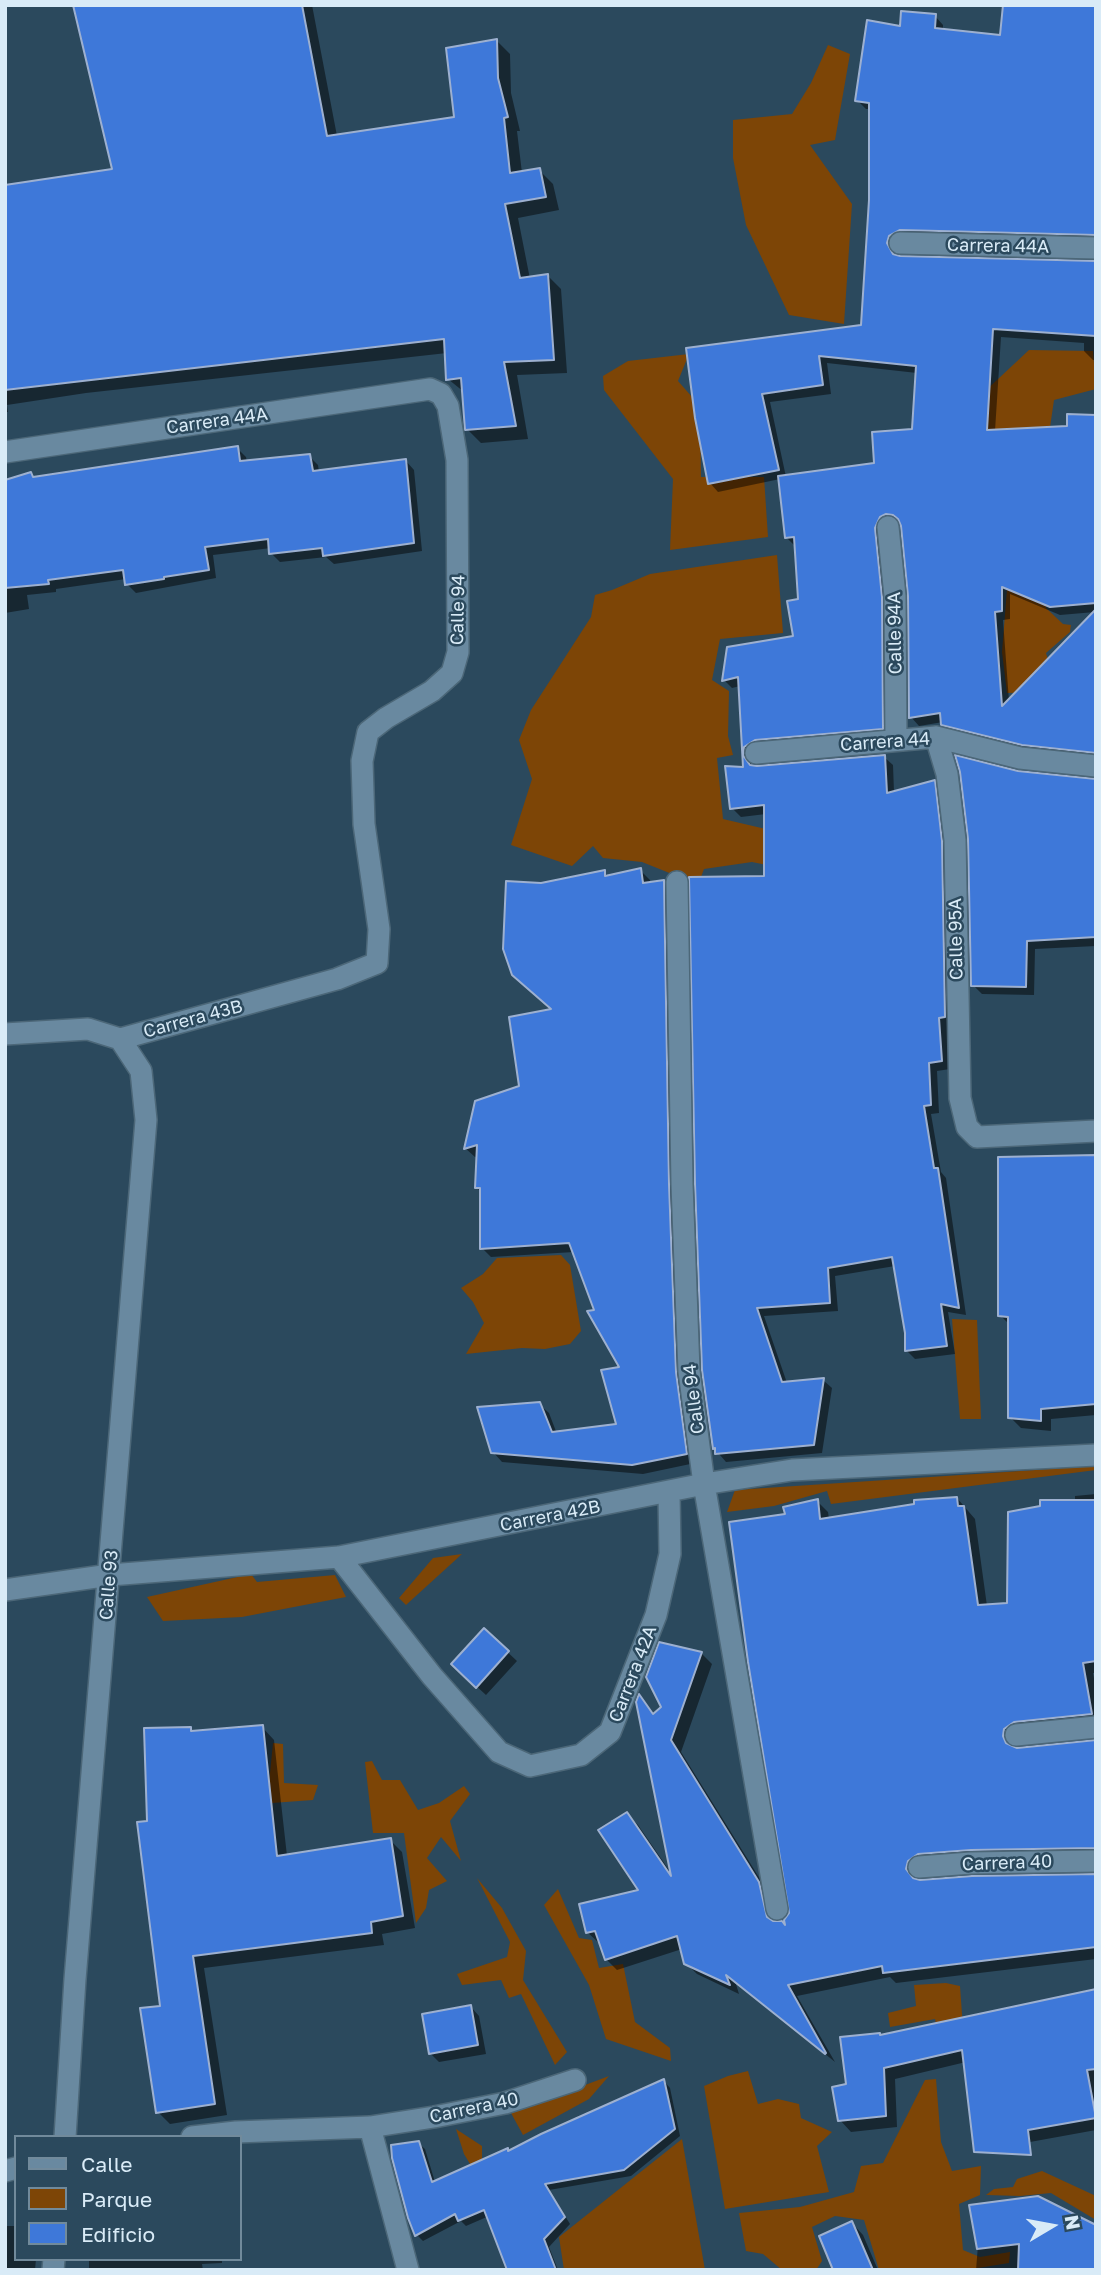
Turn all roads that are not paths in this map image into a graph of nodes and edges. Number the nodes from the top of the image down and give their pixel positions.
1 (900, 243) dead end
2 (1096, 248) edge
3 (430, 389) joint
4 (5, 452) edge
5 (888, 527) dead end
6 (936, 737) junction
7 (896, 740) junction
8 (756, 753) dead end
9 (1096, 766) edge
10 (677, 882) dead end
11 (377, 963) joint
12 (5, 1034) edge
13 (120, 1039) junction
14 (1096, 1131) edge
15 (1096, 1455) edge
16 (704, 1484) junction
17 (669, 1492) junction
18 (339, 1557) junction
19 (110, 1575) junction
20 (5, 1590) edge
21 (1096, 1727) edge
22 (1016, 1735) dead end
23 (1096, 1861) edge
24 (919, 1867) dead end
25 (777, 1909) dead end
26 (575, 2080) dead end
27 (370, 2127) junction
28 (65, 2135) edge
29 (210, 2135) edge
30 (408, 2270) edge

1 - 2 street, Carrera 44A
3 - 4 street, Carrera 44A
3 - 11 street, Calle 94
5 - 7 street, Calle 94A
6 - 7 street, Carrera 44
6 - 9 street, Carrera 44
6 - 14 street, Calle 95A
7 - 8 street, Carrera 44
10 - 16 street, Calle 94
11 - 13 street, Carrera 43B
12 - 13 street, Carrera 43B
13 - 19 street, Calle 93
15 - 16 street, Carrera 42B
16 - 17 street, Carrera 42B
16 - 25 street, Calle 94
17 - 18 street, Carrera 42B
17 - 18 street, Carrera 42A
18 - 19 street, Carrera 42B
19 - 20 street, Carrera 42B
19 - 28 street, Calle 93
21 - 22 street
23 - 24 street, Carrera 40
26 - 27 street, Carrera 40
27 - 29 street, Carrera 40
27 - 30 street

